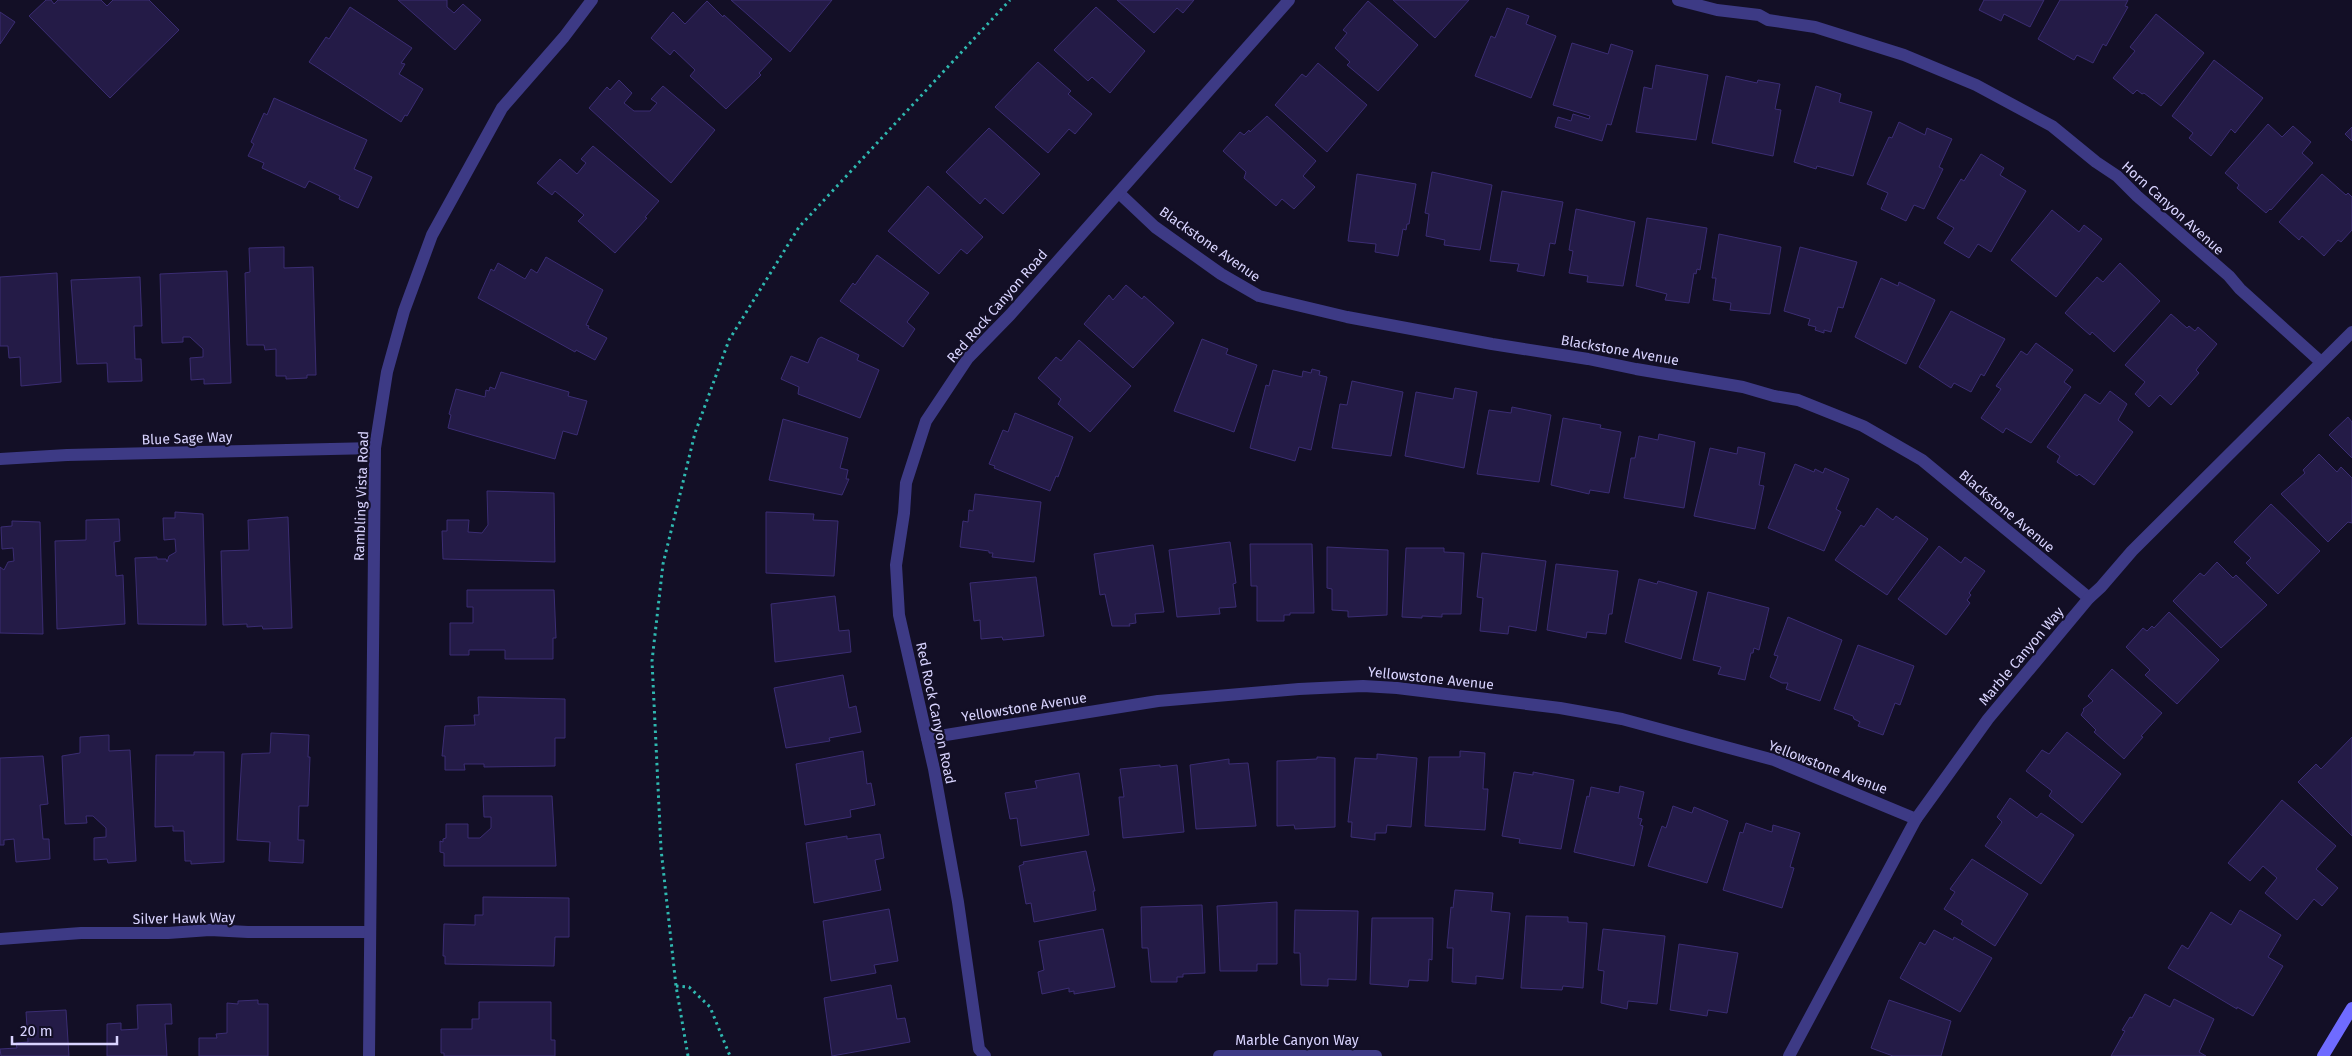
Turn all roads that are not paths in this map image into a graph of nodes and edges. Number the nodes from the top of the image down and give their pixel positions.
1 (592, 0) edge
2 (1289, 0) edge
3 (1678, 0) edge
4 (1119, 193) junction
5 (2352, 332) edge
6 (2321, 362) junction
7 (375, 448) junction
8 (0, 459) edge
9 (2089, 598) junction
10 (927, 738) junction
11 (1916, 819) junction
12 (369, 932) junction
13 (0, 939) edge
14 (2352, 1008) edge
15 (369, 1056) edge
16 (985, 1056) edge
17 (1219, 1056) edge
18 (1376, 1056) edge
19 (1789, 1056) edge
20 (2324, 1056) edge

1 - 7 street, Rambling Vista Road
2 - 4 street, Red Rock Canyon Road
3 - 6 street, Horn Canyon Avenue
4 - 9 street, Blackstone Avenue
4 - 10 street, Red Rock Canyon Road
5 - 6 street, Marble Canyon Way
6 - 9 street, Marble Canyon Way
7 - 8 street, Blue Sage Way
7 - 12 street, Rambling Vista Road
9 - 11 street, Marble Canyon Way
10 - 11 street, Yellowstone Avenue
10 - 16 street, Red Rock Canyon Road
11 - 19 street, Marble Canyon Way
12 - 13 street, Silver Hawk Way
12 - 15 street, Rambling Vista Road
14 - 20 street
17 - 18 street, Marble Canyon Way

